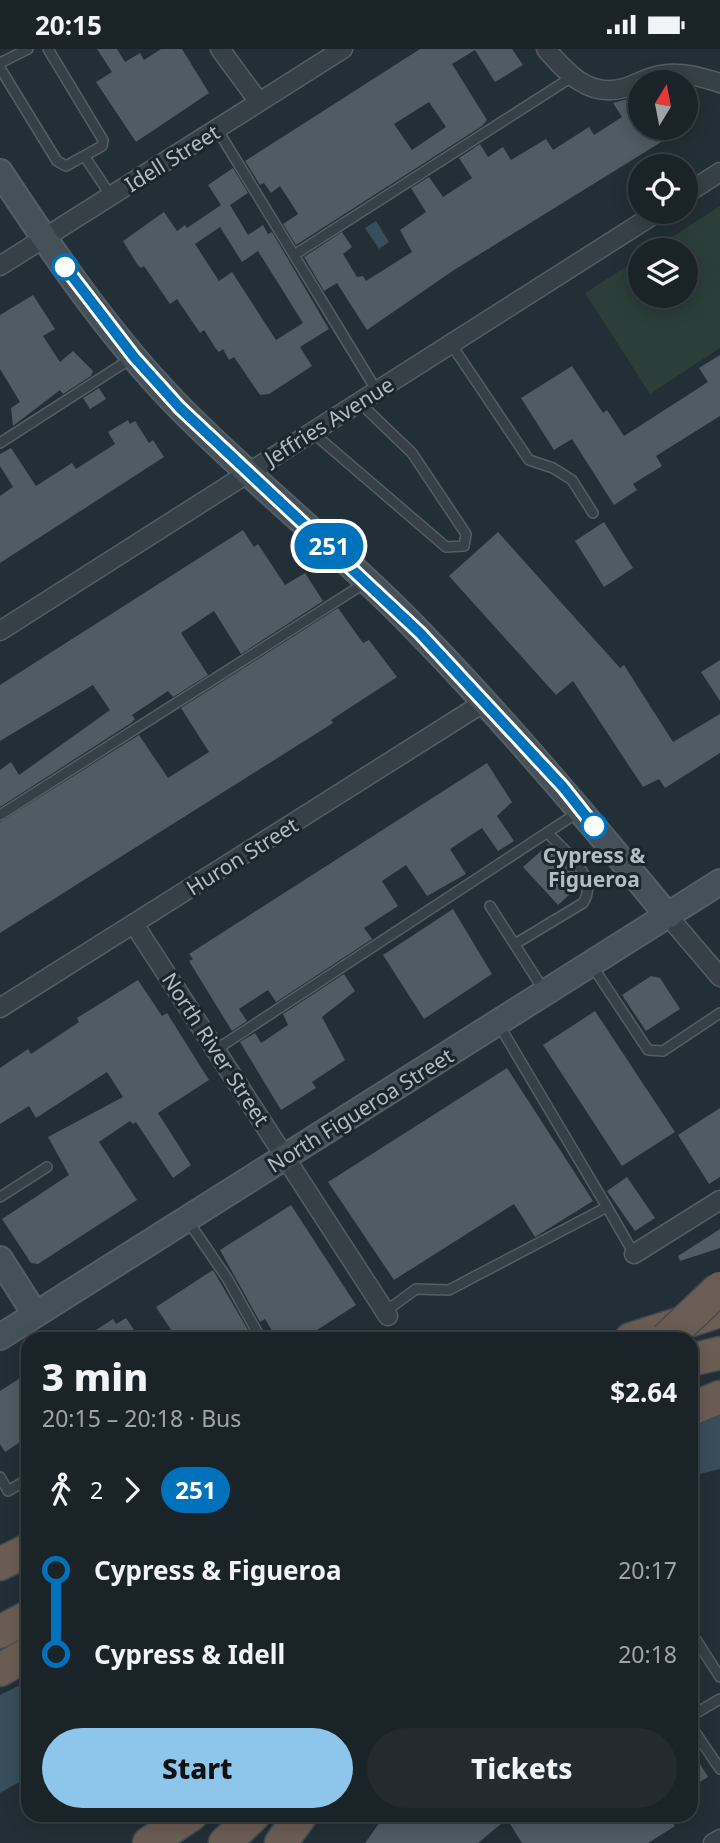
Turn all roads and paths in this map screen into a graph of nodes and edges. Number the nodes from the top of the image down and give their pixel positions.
1 (29, 49) edge
2 (48, 49) edge
3 (220, 49) edge
4 (343, 49) edge
5 (546, 49) edge
6 (572, 77) junction
7 (720, 83) edge
8 (259, 102) junction
9 (217, 129) junction
10 (85, 157) junction
11 (0, 172) edge
12 (720, 172) edge
13 (698, 186) edge
14 (111, 196) junction
15 (639, 224) edge
16 (44, 238) junction
17 (294, 254) junction
18 (0, 266) edge
19 (451, 344) junction
20 (134, 357) junction
21 (377, 391) junction
22 (359, 402) junction
23 (312, 432) junction
24 (0, 443) edge
25 (249, 473) junction
26 (593, 513) dead end
27 (367, 582) junction
28 (0, 631) edge
29 (483, 703) junction
30 (582, 810) junction
31 (0, 815) edge
32 (548, 833) junction
33 (720, 882) edge
34 (490, 906) dead end
35 (668, 916) junction
36 (134, 924) junction
37 (514, 944) junction
38 (591, 964) junction
39 (720, 977) edge
40 (546, 993) junction
41 (0, 1008) edge
42 (720, 1013) edge
43 (498, 1023) junction
44 (217, 1049) junction
45 (286, 1157) junction
46 (47, 1167) dead end
47 (0, 1197) edge
48 (720, 1200) edge
49 (607, 1207) junction
50 (187, 1220) junction
51 (634, 1254) joint
52 (0, 1259) edge
53 (720, 1288) edge
54 (720, 1311) edge
55 (387, 1313) joint
56 (35, 1314) junction
57 (257, 1332) edge
58 (653, 1332) edge
59 (673, 1332) edge
60 (0, 1337) edge
61 (720, 1353) edge
62 (698, 1358) edge
63 (720, 1397) edge
64 (698, 1406) edge
65 (0, 1477) edge
66 (21, 1483) edge
67 (21, 1554) edge
68 (0, 1564) edge
69 (21, 1621) edge
70 (0, 1632) edge
71 (698, 1643) edge
72 (21, 1658) edge
73 (0, 1669) edge
74 (720, 1677) edge
75 (720, 1699) edge
76 (698, 1712) edge
77 (698, 1736) edge
78 (720, 1769) edge
79 (247, 1822) edge
80 (296, 1822) edge
81 (720, 1839) edge
82 (225, 1843) edge
83 (281, 1843) edge
84 (713, 1843) edge

1 - 10 lane
2 - 10 lane
3 - 8 street
4 - 8 street, Idell Street
5 - 6 street
6 - 7 street
6 - 17 lane
8 - 9 street, Idell Street
9 - 14 street, Idell Street
9 - 17 lane
10 - 14 lane
11 - 16 street
12 - 13 street
14 - 16 street, Idell Street
15 - 19 street, Jeffries Avenue
16 - 18 street, Idell Street
16 - 20 street
17 - 21 lane
19 - 21 street, Jeffries Avenue
19 - 26 lane
20 - 24 lane
20 - 25 street
21 - 22 street, Jeffries Avenue
22 - 23 street, Jeffries Avenue
22 - 23 lane
23 - 25 street, Jeffries Avenue
25 - 27 street
25 - 28 street, Jeffries Avenue
27 - 29 street
27 - 31 lane
29 - 30 street
29 - 36 street, Huron Street
30 - 32 lane
30 - 35 street
32 - 37 lane
32 - 44 lane
33 - 35 street, North Figueroa Street
34 - 37 lane
35 - 38 street, North Figueroa Street
35 - 39 street
36 - 41 street, Huron Street
36 - 44 street, North River Street
37 - 40 lane
38 - 40 street, North Figueroa Street
38 - 42 lane
40 - 43 street, North Figueroa Street
43 - 45 street, North Figueroa Street
43 - 49 lane
44 - 45 street, North River Street
45 - 50 street, North Figueroa Street
45 - 55 street, North River Street
46 - 47 lane
48 - 51 street
49 - 51 lane
49 - 55 lane
50 - 56 street, North Figueroa Street
50 - 57 lane
52 - 56 street
53 - 59 highway, bridge
54 - 58 highway
56 - 60 street, North Figueroa Street
61 - 62 highway
63 - 64 highway
65 - 66 lane
67 - 68 highway
69 - 70 highway
71 - 74 lane
72 - 73 highway
75 - 76 lane
77 - 78 lane
79 - 82 highway
80 - 83 highway
81 - 84 street

